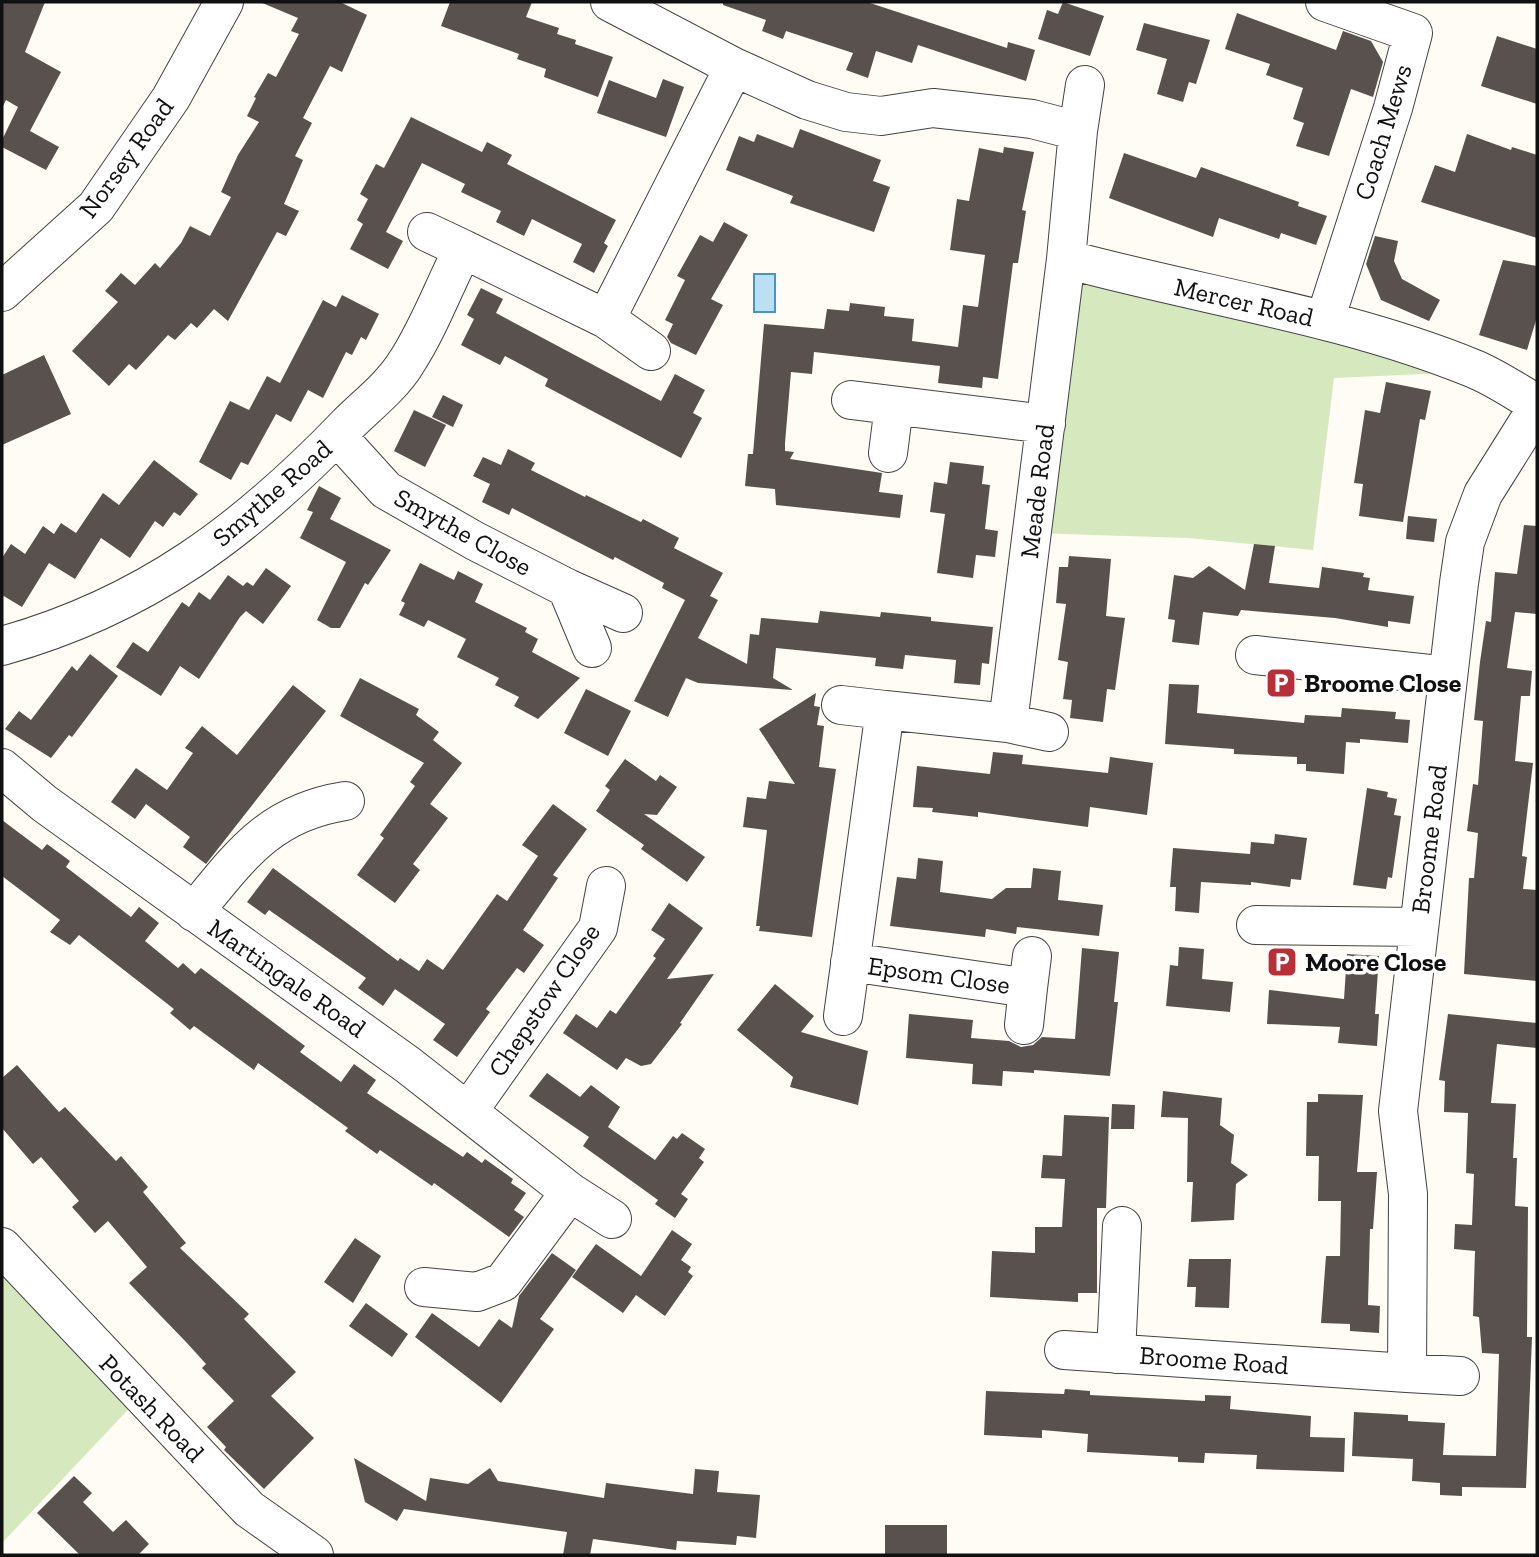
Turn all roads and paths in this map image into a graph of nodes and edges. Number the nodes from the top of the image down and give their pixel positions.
1 (224, 2) edge
2 (610, 2) edge
3 (1325, 2) edge
4 (734, 67) junction
5 (1085, 85) dead end
6 (1078, 131) junction
7 (427, 232) dead end
8 (463, 249) junction
9 (1066, 259) junction
10 (2, 292) edge
11 (606, 319) junction
12 (1325, 320) junction
13 (651, 351) dead end
14 (850, 400) dead end
15 (894, 406) junction
16 (1537, 406) edge
17 (1046, 424) junction
18 (337, 436) junction
19 (888, 453) dead end
20 (567, 588) junction
21 (623, 613) dead end
22 (2, 646) edge
23 (593, 648) dead end
24 (1255, 655) dead end
25 (1448, 676) junction
26 (841, 705) dead end
27 (885, 709) junction
28 (1008, 723) junction
29 (1049, 732) dead end
30 (2, 768) edge
31 (345, 801) dead end
32 (606, 886) dead end
33 (194, 912) junction
34 (1256, 925) dead end
35 (1418, 927) junction
36 (850, 962) junction
37 (1028, 990) dead end
38 (843, 1016) dead end
39 (470, 1110) junction
40 (570, 1192) junction
41 (612, 1219) dead end
42 (1122, 1226) dead end
43 (2, 1247) edge
44 (424, 1287) dead end
45 (1064, 1350) dead end
46 (1116, 1354) junction
47 (1407, 1373) junction
48 (1460, 1376) dead end
49 (314, 1555) edge

1 - 10 street, Norsey Road
2 - 4 street
3 - 12 street, Coach Mews
4 - 6 street
4 - 11 street
5 - 6 street
6 - 9 street
7 - 8 street
8 - 11 street
8 - 18 street, Smythe Road
9 - 12 street, Mercer Road
9 - 17 street, Meade Road
11 - 13 street
12 - 16 street, Mercer Road
14 - 15 street
15 - 17 street
15 - 19 street
16 - 25 street, Broome Road
17 - 28 street, Meade Road
18 - 20 street, Smythe Close
18 - 22 street, Smythe Road
20 - 21 street, Smythe Close
20 - 23 street
24 - 25 street
25 - 35 street, Broome Road
26 - 27 street
27 - 28 street
27 - 36 street
28 - 29 street
30 - 33 street, Martingale Road
31 - 33 street
32 - 39 street, Chepstow Close
33 - 39 street, Martingale Road
34 - 35 street
35 - 47 street, Broome Road
36 - 37 street, Epsom Close
36 - 38 street
39 - 40 street, Martingale Road
40 - 41 street, Martingale Road
40 - 44 street
42 - 46 street
43 - 49 street, Potash Road
45 - 46 street, Broome Road
46 - 47 street, Broome Road
47 - 48 street, Broome Road

